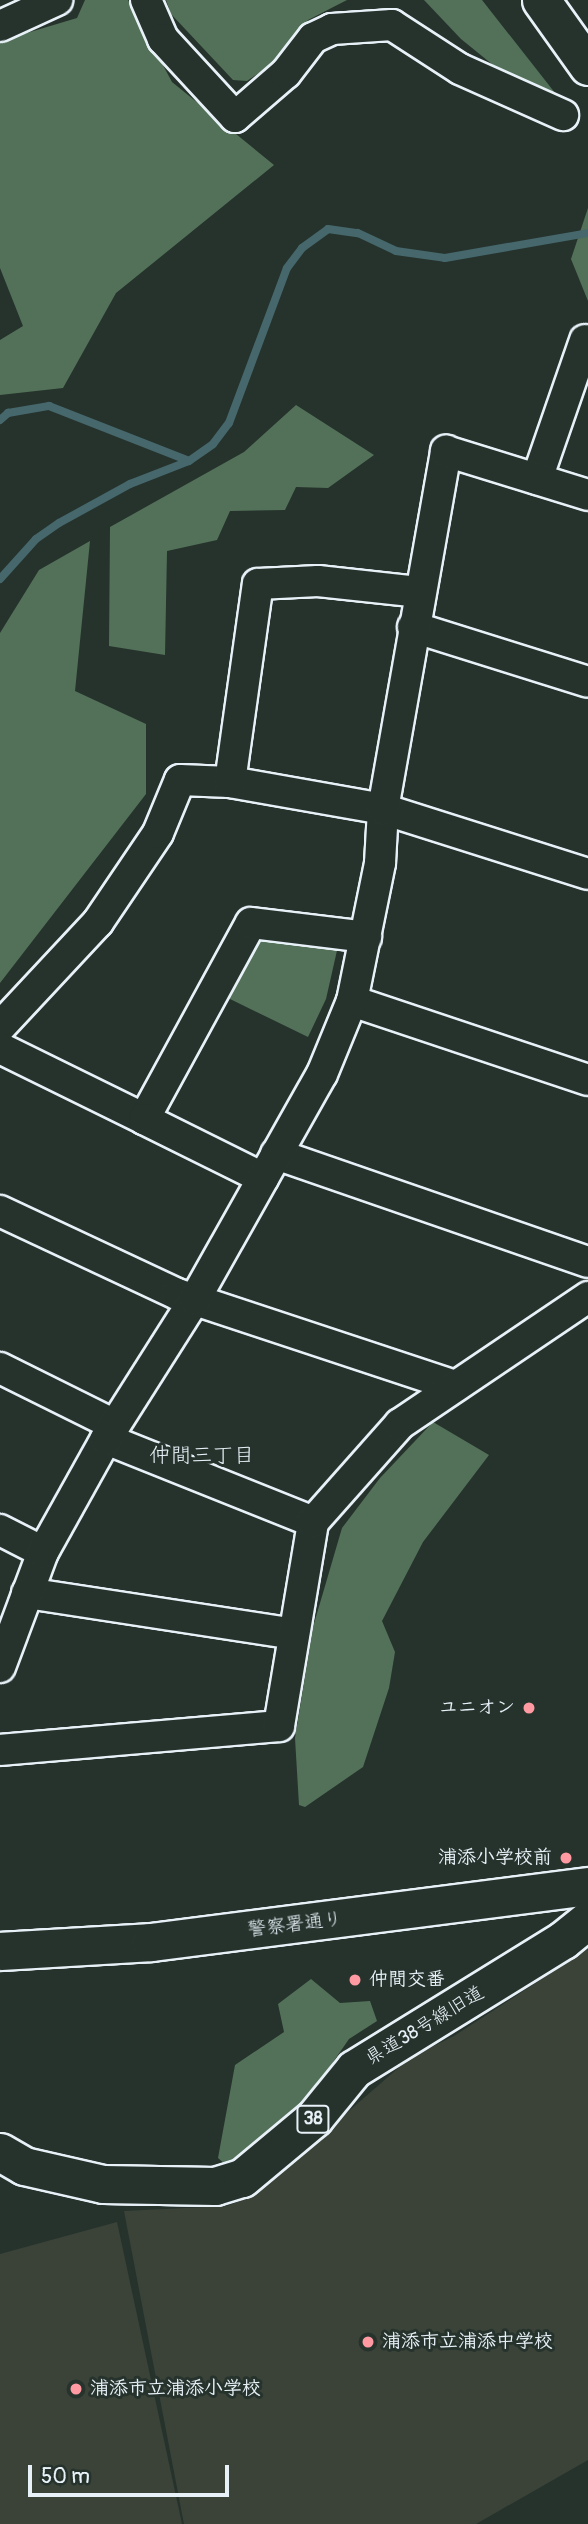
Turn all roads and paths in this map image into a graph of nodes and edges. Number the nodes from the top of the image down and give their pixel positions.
1 (57, 0) edge
2 (146, 0) edge
3 (541, 0) edge
4 (0, 26) edge
5 (588, 66) edge
6 (563, 115) dead end
7 (585, 340) dead end
8 (537, 480) junction
9 (588, 495) edge
10 (420, 592) junction
11 (413, 627) junction
12 (588, 682) edge
13 (230, 782) junction
14 (383, 809) junction
15 (588, 874) edge
16 (366, 937) junction
17 (352, 1001) junction
18 (0, 1027) edge
19 (0, 1048) edge
20 (588, 1080) edge
21 (145, 1119) junction
22 (269, 1166) junction
23 (0, 1211) edge
24 (588, 1262) edge
25 (588, 1297) edge
26 (195, 1299) junction
27 (0, 1368) edge
28 (455, 1386) junction
29 (111, 1432) junction
30 (313, 1522) junction
31 (0, 1530) edge
32 (43, 1552) junction
33 (27, 1594) junction
34 (294, 1634) junction
35 (0, 1667) edge
36 (0, 1750) edge
37 (588, 1886) edge
38 (588, 1920) edge
39 (0, 1951) edge
40 (0, 2152) edge

1 - 4 street
2 - 6 street
3 - 5 main road
7 - 8 street
8 - 9 street
8 - 10 street
10 - 11 street
10 - 13 street
11 - 12 street
11 - 14 street
13 - 14 street
13 - 18 street
14 - 15 street
14 - 16 street
16 - 17 street
16 - 21 street
17 - 20 street
17 - 22 street
19 - 21 street
21 - 22 street
22 - 24 street
22 - 26 street
23 - 26 street
25 - 28 street
26 - 28 street
26 - 29 street
27 - 29 street
28 - 30 street
29 - 30 street
29 - 32 street
30 - 34 street
31 - 32 street
32 - 33 street
33 - 34 street
33 - 35 street
34 - 36 street
37 - 39 main road, 警察署通り
38 - 40 main road, 県道38号線旧道 / 38

